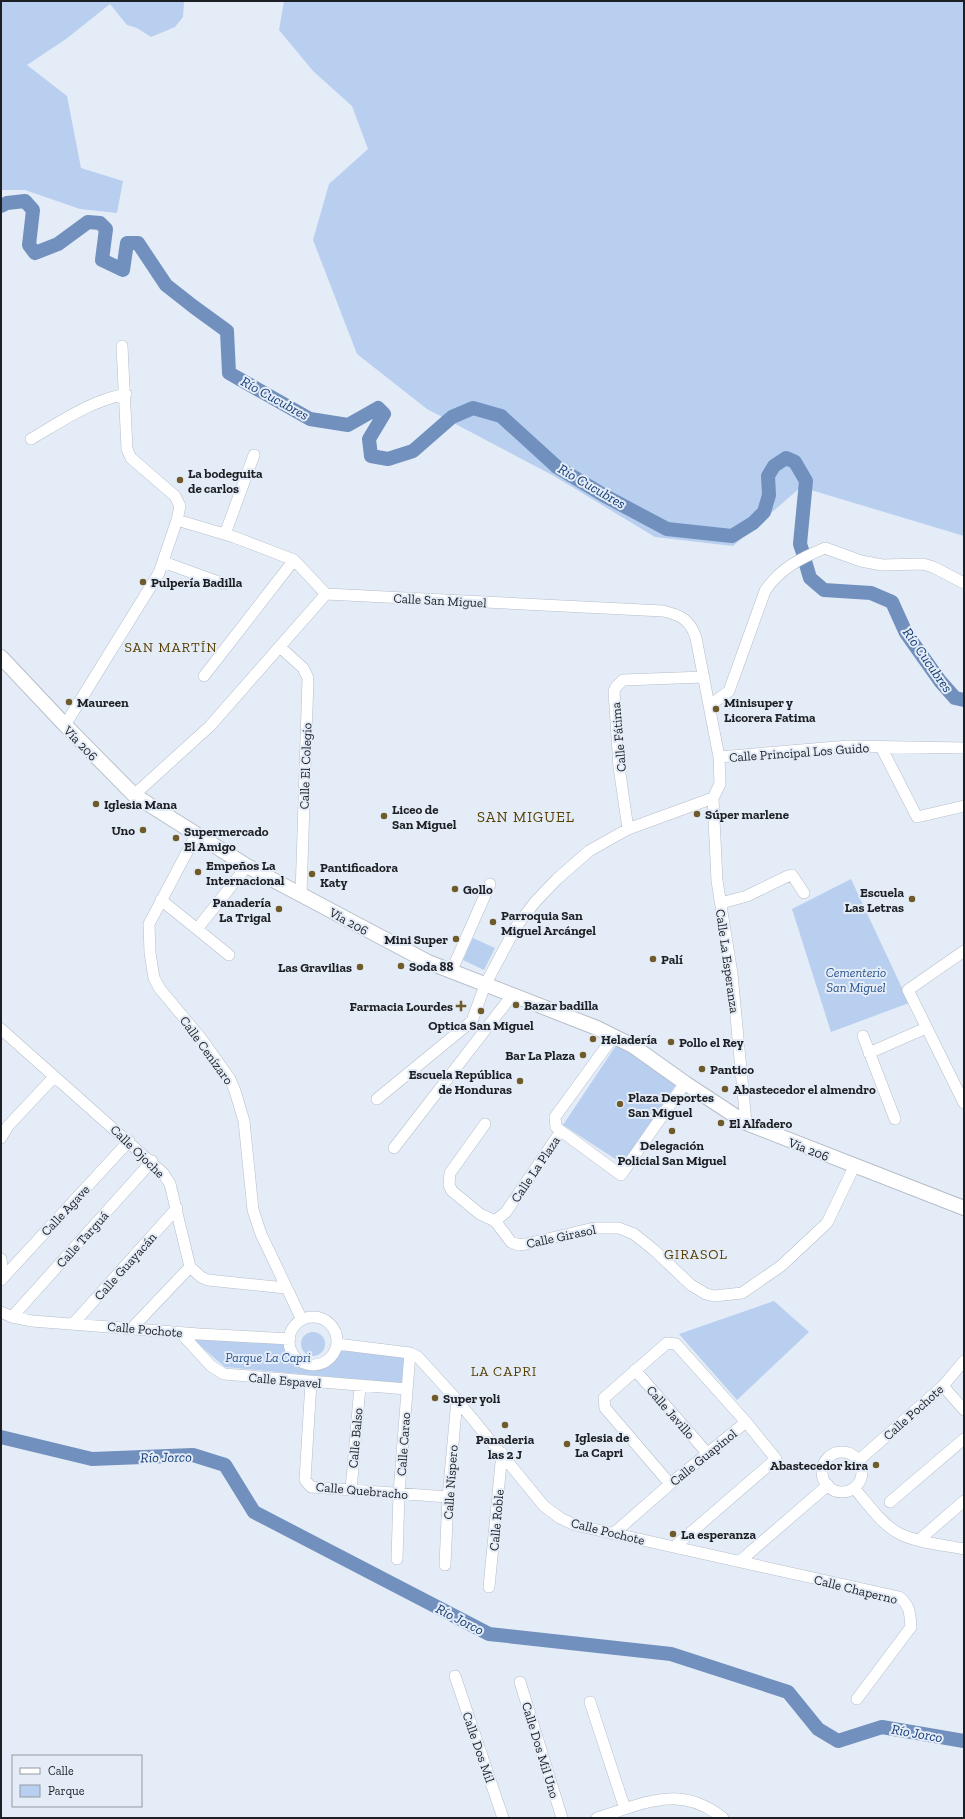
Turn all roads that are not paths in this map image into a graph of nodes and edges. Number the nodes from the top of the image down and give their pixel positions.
1 (122, 346) dead end
2 (126, 394) junction
3 (31, 440) dead end
4 (254, 456) dead end
5 (177, 520) junction
6 (225, 534) junction
7 (294, 560) junction
8 (163, 562) junction
9 (964, 583) edge
10 (224, 584) dead end
11 (326, 594) junction
12 (281, 648) junction
13 (1, 657) edge
14 (204, 676) dead end
15 (704, 676) junction
16 (709, 706) junction
17 (64, 726) junction
18 (881, 747) junction
19 (964, 748) edge
20 (719, 757) junction
21 (134, 795) junction
22 (713, 798) junction
23 (964, 806) edge
24 (628, 829) junction
25 (196, 835) junction
26 (247, 866) junction
27 (490, 884) dead end
28 (804, 893) dead end
29 (301, 895) junction
30 (161, 900) junction
31 (721, 903) junction
32 (197, 929) junction
33 (964, 951) edge
34 (229, 955) dead end
35 (451, 972) junction
36 (485, 985) junction
37 (513, 994) junction
38 (926, 1028) junction
39 (1, 1029) edge
40 (614, 1036) junction
41 (863, 1036) dead end
42 (869, 1053) junction
43 (54, 1077) junction
44 (684, 1083) junction
45 (962, 1089) edge
46 (377, 1099) dead end
47 (964, 1103) edge
48 (895, 1119) dead end
49 (746, 1123) junction
50 (485, 1124) dead end
51 (561, 1131) junction
52 (1, 1138) edge
53 (130, 1141) junction
54 (394, 1148) dead end
55 (152, 1161) junction
56 (854, 1167) junction
57 (176, 1208) junction
58 (964, 1208) edge
59 (494, 1221) junction
60 (1, 1259) edge
61 (190, 1267) junction
62 (2, 1279) edge
63 (286, 1288) junction
64 (1, 1312) edge
65 (12, 1317) junction
66 (302, 1320) junction
67 (73, 1324) junction
68 (132, 1328) junction
69 (180, 1332) junction
70 (290, 1339) junction
71 (337, 1344) junction
72 (410, 1353) junction
73 (962, 1367) edge
74 (635, 1370) junction
75 (310, 1382) junction
76 (360, 1386) junction
77 (943, 1386) junction
78 (407, 1389) junction
79 (457, 1400) junction
80 (964, 1410) edge
81 (746, 1422) junction
82 (964, 1439) edge
83 (502, 1453) junction
84 (707, 1453) junction
85 (859, 1460) junction
86 (670, 1484) junction
87 (828, 1485) junction
88 (854, 1488) junction
89 (351, 1490) junction
90 (399, 1493) junction
91 (448, 1497) junction
92 (964, 1501) edge
93 (890, 1502) dead end
94 (614, 1534) junction
95 (919, 1540) junction
96 (674, 1547) junction
97 (964, 1549) edge
98 (397, 1559) dead end
99 (740, 1561) junction
100 (445, 1565) dead end
101 (489, 1587) dead end
102 (455, 1676) dead end
103 (520, 1682) dead end
104 (857, 1699) dead end
105 (590, 1702) dead end
106 (625, 1809) junction
107 (503, 1818) edge
108 (562, 1818) edge
109 (597, 1818) edge
110 (723, 1818) edge

1 - 2 street
2 - 3 street
2 - 5 street
4 - 6 street
5 - 6 street
5 - 8 street
6 - 7 street
7 - 11 street
7 - 14 street
8 - 10 street
8 - 17 street
9 - 16 street
11 - 12 street
11 - 15 street, Calle San Miguel
12 - 21 street
12 - 29 street, Calle El Colegio
13 - 17 main road, Vía 206
15 - 16 street, Calle San Miguel
15 - 24 street, Calle Fátima
16 - 20 street, Calle San Miguel
17 - 21 main road, Vía 206
18 - 19 street, Calle Principal Los Guido
18 - 20 street, Calle Principal Los Guido
18 - 23 street
20 - 22 street, Calle Principal Los Guido
21 - 25 main road, Vía 206
22 - 24 street
22 - 31 street, Calle La Esperanza
24 - 36 street
25 - 26 main road, Vía 206
25 - 30 street, Calle Cenízaro
26 - 29 main road, Vía 206
26 - 32 street
27 - 35 street
28 - 31 street
29 - 35 main road, Vía 206
30 - 32 street
30 - 63 street, Calle Cenízaro
31 - 49 street, Calle La Esperanza
32 - 34 street
33 - 38 street
35 - 36 main road, Vía 206
36 - 37 main road, Vía 206
36 - 46 street
37 - 40 main road, Vía 206
37 - 54 street
38 - 42 street
38 - 45 street
39 - 43 street, Calle Ojoche
40 - 44 main road, Vía 206
40 - 51 street, Calle La Plaza
41 - 42 street
42 - 48 street
43 - 52 street
43 - 53 street, Calle Ojoche
44 - 49 main road, Vía 206
44 - 51 street
45 - 47 street
49 - 56 main road, Vía 206
50 - 59 street, Calle Girasol
51 - 59 street, Calle La Plaza
53 - 55 street, Calle Ojoche
53 - 62 street, Calle Agave
55 - 57 street, Calle Ojoche
55 - 65 street, Calle Targuá
56 - 58 main road, Vía 206
56 - 59 street, Calle Girasol
57 - 61 street, Calle Ojoche
57 - 67 street, Calle Guayacán
60 - 62 street
61 - 63 street
61 - 68 street
63 - 66 street, Calle Cenízaro
64 - 65 street, Calle Pochote
65 - 67 street, Calle Pochote
66 - 70 street
66 - 71 street
67 - 68 street, Calle Pochote
68 - 69 street, Calle Pochote
69 - 70 street, Calle Pochote
69 - 75 street, Calle Espavel
70 - 71 street
71 - 72 street, Calle Pochote
72 - 78 street, Calle Carao
72 - 79 street, Calle Pochote
73 - 77 street, Calle Pochote
74 - 81 street
74 - 84 street, Calle Javillo
74 - 86 street
75 - 76 street, Calle Espavel
75 - 89 street, Calle Quebracho
76 - 78 street, Calle Espavel
76 - 89 street, Calle Balso
77 - 80 street
77 - 85 street, Calle Pochote
78 - 90 street, Calle Carao
79 - 83 street, Calle Pochote
79 - 91 street, Calle Níspero
81 - 84 street, Calle Guapinol
81 - 96 street, Calle Guapinol
82 - 93 street
83 - 94 street, Calle Pochote
83 - 101 street, Calle Roble
84 - 86 street, Calle Guapinol
85 - 87 street
85 - 88 street
86 - 94 street, Calle Guapinol
87 - 88 street
87 - 99 street
88 - 95 street
89 - 90 street, Calle Quebracho
90 - 91 street, Calle Quebracho
90 - 98 street, Calle Carao
91 - 100 street, Calle Níspero
92 - 95 street
94 - 96 street, Calle Pochote
95 - 97 street
96 - 99 street, Calle Pochote
99 - 104 street, Calle Chaperno
102 - 107 street, Calle Dos Mil
103 - 108 street, Calle Dos Mil Uno
105 - 106 street
106 - 109 street
106 - 110 street

